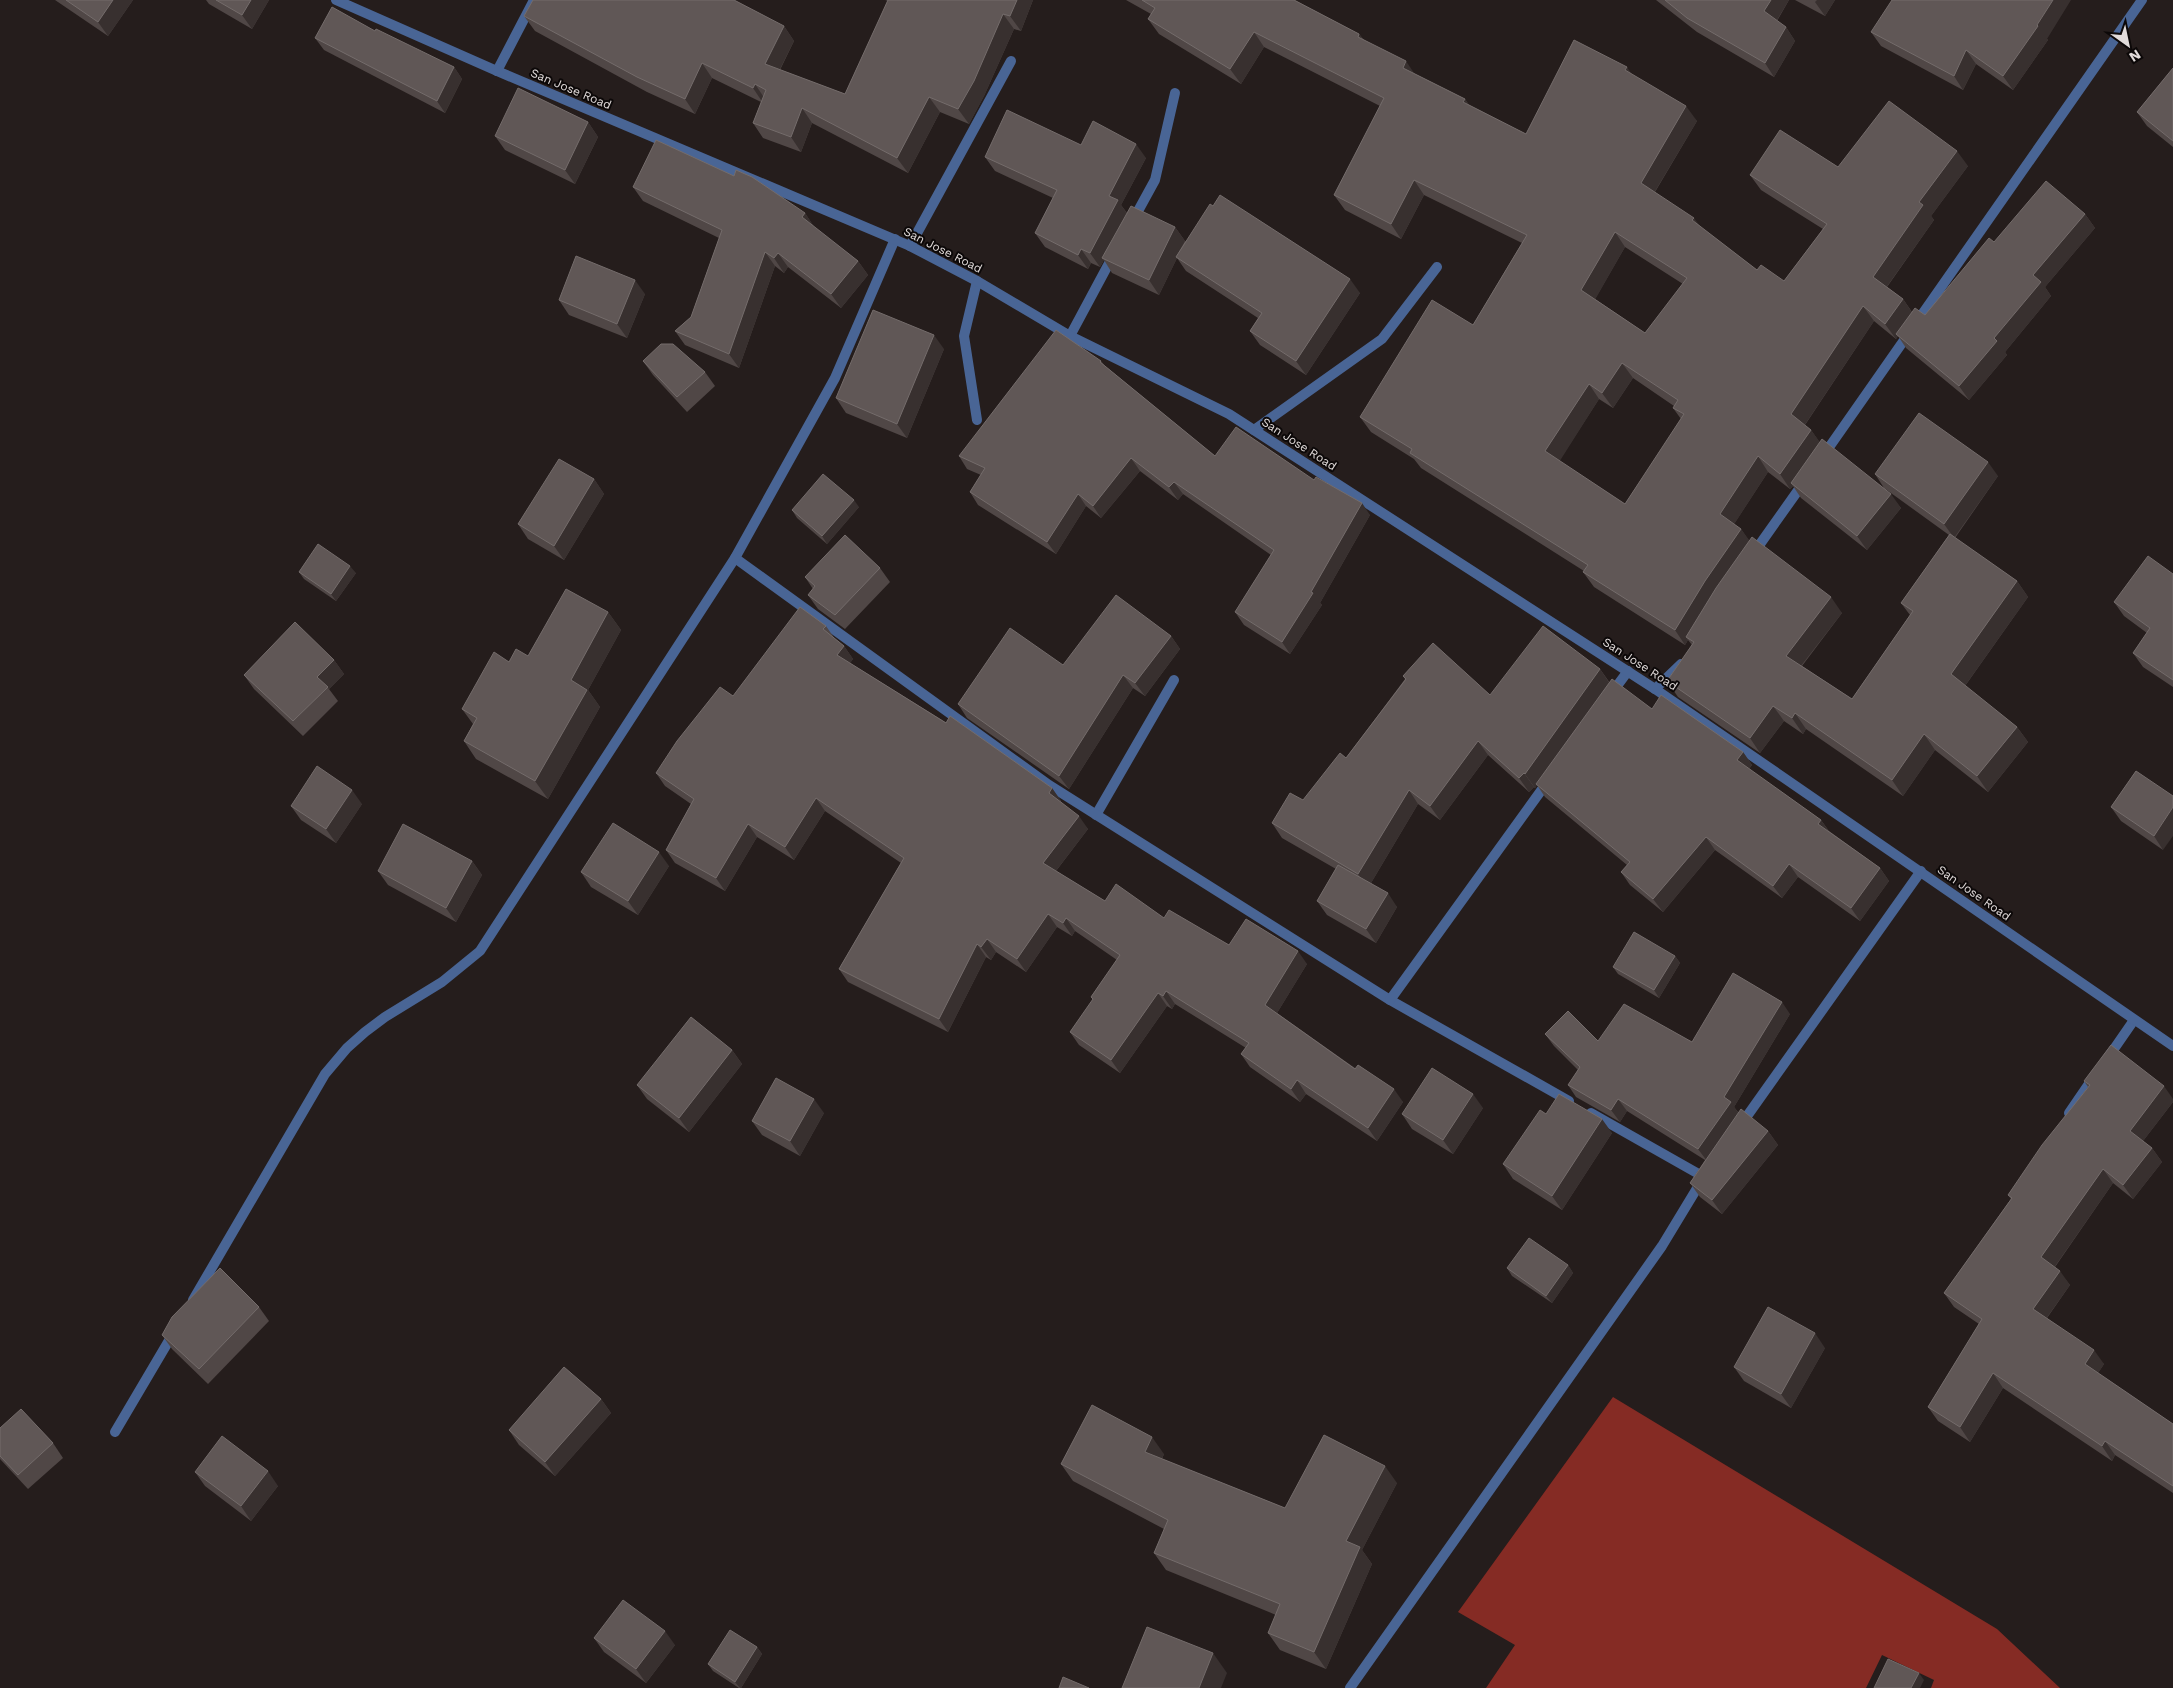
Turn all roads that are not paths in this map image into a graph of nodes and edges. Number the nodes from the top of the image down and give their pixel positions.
1 (336, 0) edge
2 (534, 0) edge
3 (2142, 0) edge
4 (1011, 61) dead end
5 (498, 71) junction
6 (1175, 93) dead end
7 (895, 239) junction
8 (910, 246) junction
9 (1437, 267) dead end
10 (976, 281) junction
11 (1070, 336) junction
12 (977, 420) dead end
13 (1254, 430) junction
14 (735, 558) junction
15 (1749, 561) edge
16 (1688, 656) edge
17 (1628, 671) junction
18 (1174, 680) dead end
19 (1655, 689) junction
20 (1605, 703) edge
21 (1552, 775) edge
22 (1096, 815) junction
23 (1921, 871) junction
24 (1390, 1000) junction
25 (2134, 1020) junction
26 (2173, 1046) edge
27 (2062, 1122) edge
28 (1732, 1137) edge
29 (1715, 1161) edge
30 (1704, 1177) junction
31 (116, 1432) dead end
32 (1350, 1688) edge

1 - 5 street, San Jose Road
2 - 5 street
3 - 15 street
4 - 8 street
5 - 7 street, San Jose Road
6 - 11 street
7 - 8 street, San Jose Road
7 - 14 street
8 - 10 street, San Jose Road
9 - 13 street
10 - 11 street, San Jose Road
10 - 12 street
11 - 13 street, San Jose Road
13 - 17 street, San Jose Road
14 - 22 street
14 - 31 street
16 - 19 street
17 - 19 street, San Jose Road
17 - 20 street
18 - 22 street
19 - 23 street, San Jose Road
21 - 24 street
22 - 24 street
23 - 25 street, San Jose Road
23 - 28 street
24 - 30 street
25 - 26 street, San Jose Road
25 - 27 street
29 - 30 street
30 - 32 street

